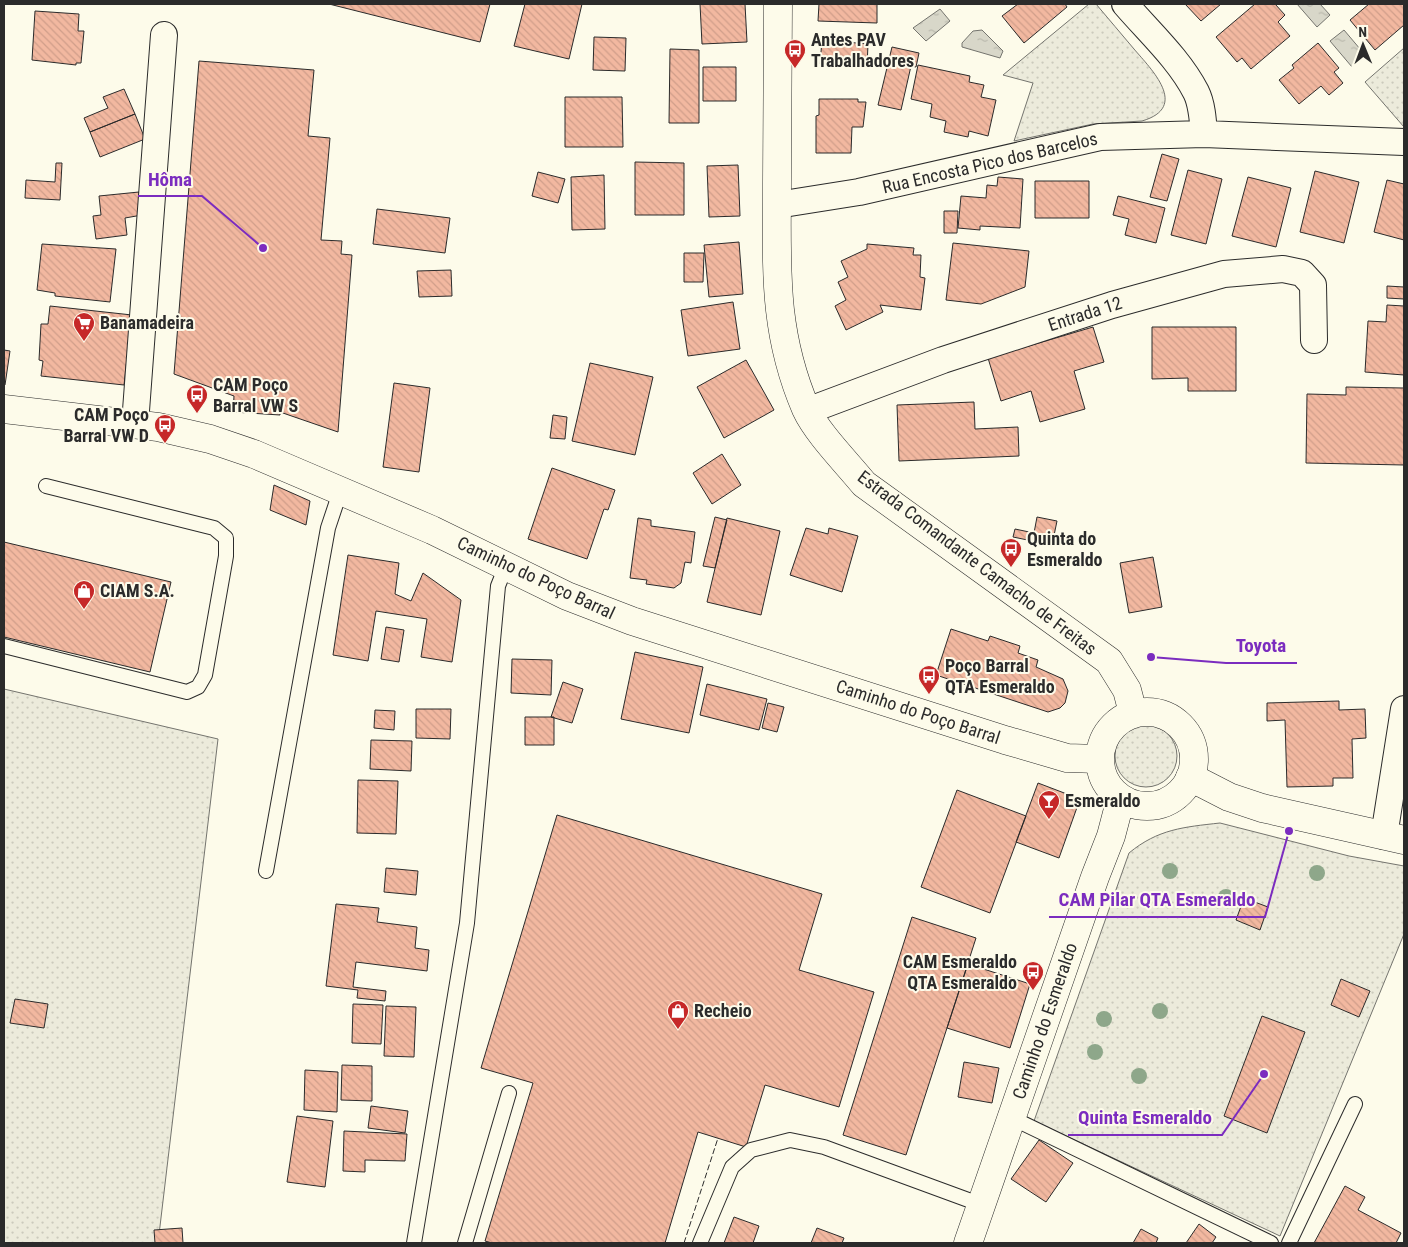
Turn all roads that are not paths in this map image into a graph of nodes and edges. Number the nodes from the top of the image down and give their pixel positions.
1 (778, 4) edge
2 (1125, 4) edge
3 (164, 34) dead end
4 (1204, 134) junction
5 (1404, 142) edge
6 (777, 205) junction
7 (1314, 340) dead end
8 (4, 409) edge
9 (807, 411) junction
10 (135, 424) junction
11 (46, 486) dead end
12 (341, 490) junction
13 (506, 566) junction
14 (4, 646) edge
15 (1404, 709) edge
16 (1133, 713) junction
17 (1099, 759) junction
18 (1190, 777) junction
19 (1121, 798) junction
20 (1394, 838) edge
21 (266, 871) dead end
22 (509, 1093) dead end
23 (1355, 1104) dead end
24 (1012, 1118) junction
25 (982, 1205) junction
26 (414, 1243) edge
27 (465, 1243) edge
28 (700, 1243) edge
29 (968, 1243) edge
30 (1271, 1243) edge
31 (1288, 1243) edge

1 - 6 main road, Estrada Comandante Camacho de Freitas
2 - 4 street
3 - 10 street
4 - 5 street, Rua Encosta Pico dos Barcelos
4 - 6 street, Rua Encosta Pico dos Barcelos
6 - 9 main road, Estrada Comandante Camacho de Freitas
7 - 9 street, Entrada 12
8 - 10 main road, Caminho do Poço Barral
9 - 16 main road, Estrada Comandante Camacho de Freitas
10 - 12 main road, Caminho do Poço Barral
11 - 14 lane
12 - 13 main road, Caminho do Poço Barral
12 - 21 lane
13 - 17 main road, Caminho do Poço Barral
13 - 26 lane
15 - 20 street
16 - 17 main road
16 - 18 main road
17 - 19 main road
18 - 19 main road
18 - 20 main road
19 - 24 main road, Caminho do Esmeraldo
22 - 27 lane
23 - 31 lane
24 - 25 main road, Caminho do Esmeraldo
24 - 30 lane
25 - 28 lane
25 - 29 main road, Caminho do Esmeraldo

